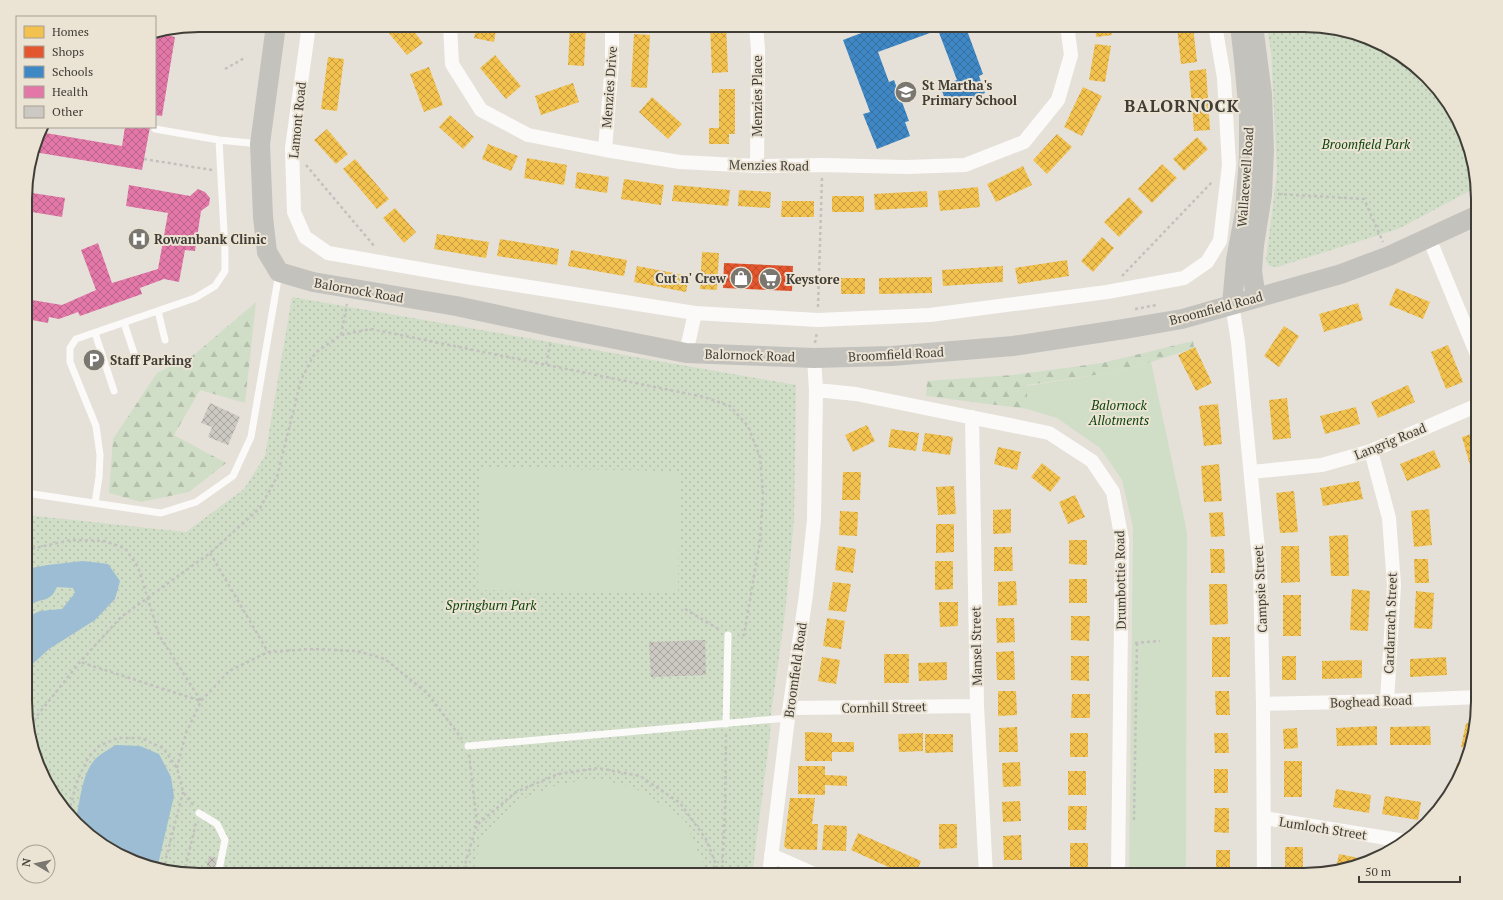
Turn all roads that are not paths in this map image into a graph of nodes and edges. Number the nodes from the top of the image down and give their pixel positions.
1 (275, 32) edge
2 (308, 32) edge
3 (450, 32) edge
4 (612, 32) edge
5 (757, 32) edge
6 (1068, 32) edge
7 (1216, 32) edge
8 (1241, 32) edge
9 (1254, 32) edge
10 (155, 130) dead end
11 (219, 140) junction
12 (260, 144) junction
13 (605, 150) junction
14 (757, 166) junction
15 (1471, 217) edge
16 (1429, 238) junction
17 (279, 272) junction
18 (1256, 298) junction
19 (1232, 304) junction
20 (158, 311) junction
21 (695, 313) junction
22 (124, 323) junction
23 (95, 333) junction
24 (165, 340) dead end
25 (1471, 340) edge
26 (686, 353) junction
27 (814, 358) junction
28 (137, 362) dead end
29 (816, 390) junction
30 (114, 391) dead end
31 (1471, 407) edge
32 (972, 417) junction
33 (1371, 451) junction
34 (1251, 472) junction
35 (32, 493) edge
36 (95, 503) junction
37 (728, 635) road end
38 (1471, 697) edge
39 (1387, 701) junction
40 (1263, 704) junction
41 (977, 706) junction
42 (789, 713) junction
43 (726, 724) junction
44 (468, 746) road end
45 (199, 813) road end
46 (1264, 818) junction
47 (1397, 840) edge
48 (772, 856) junction
49 (219, 868) edge
50 (770, 868) edge
51 (800, 868) edge
52 (986, 868) edge
53 (1118, 868) edge
54 (1264, 868) edge

1 - 12 street
2 - 21 street, Lamont Road
3 - 13 street, Menzies Road
4 - 13 street, Menzies Drive
5 - 14 street, Menzies Place
6 - 14 street, Menzies Road
7 - 21 street, Wallacewell Road
8 - 19 street, Wallacewell Road
9 - 18 street, Wallacewell Road
10 - 11 lane
11 - 12 lane
11 - 20 lane
12 - 17 street
13 - 14 street, Menzies Road
15 - 16 street, Broomfield Road
16 - 18 street, Broomfield Road
16 - 25 street
17 - 26 street, Balornock Road
17 - 36 lane
18 - 19 street, Broomfield Road
19 - 27 street, Broomfield Road
19 - 34 street, Campsie Street
20 - 22 lane
20 - 24 lane
21 - 26 street, Balornock Road
22 - 23 lane
22 - 28 lane
23 - 30 lane
23 - 36 lane
26 - 27 street, Balornock Road
27 - 29 street, Broomfield Road
29 - 32 street, Drumbottie Road
29 - 42 street, Broomfield Road
31 - 33 street, Langrig Road
32 - 41 street, Mansel Street
32 - 53 street, Drumbottie Road
33 - 34 street, Langrig Road
33 - 39 street, Cardarrach Street
34 - 40 street, Campsie Street
35 - 36 lane
37 - 43 lane
38 - 39 street, Boghead Road
39 - 40 street, Boghead Road
40 - 46 street, Campsie Street
41 - 42 street, Cornhill Street
41 - 52 street, Mansel Street
42 - 43 lane
42 - 48 street, Broomfield Road
43 - 44 lane
45 - 49 lane
46 - 47 street, Lumloch Street
46 - 54 street, Campsie Street
48 - 50 street, Broomfield Road
48 - 51 street

